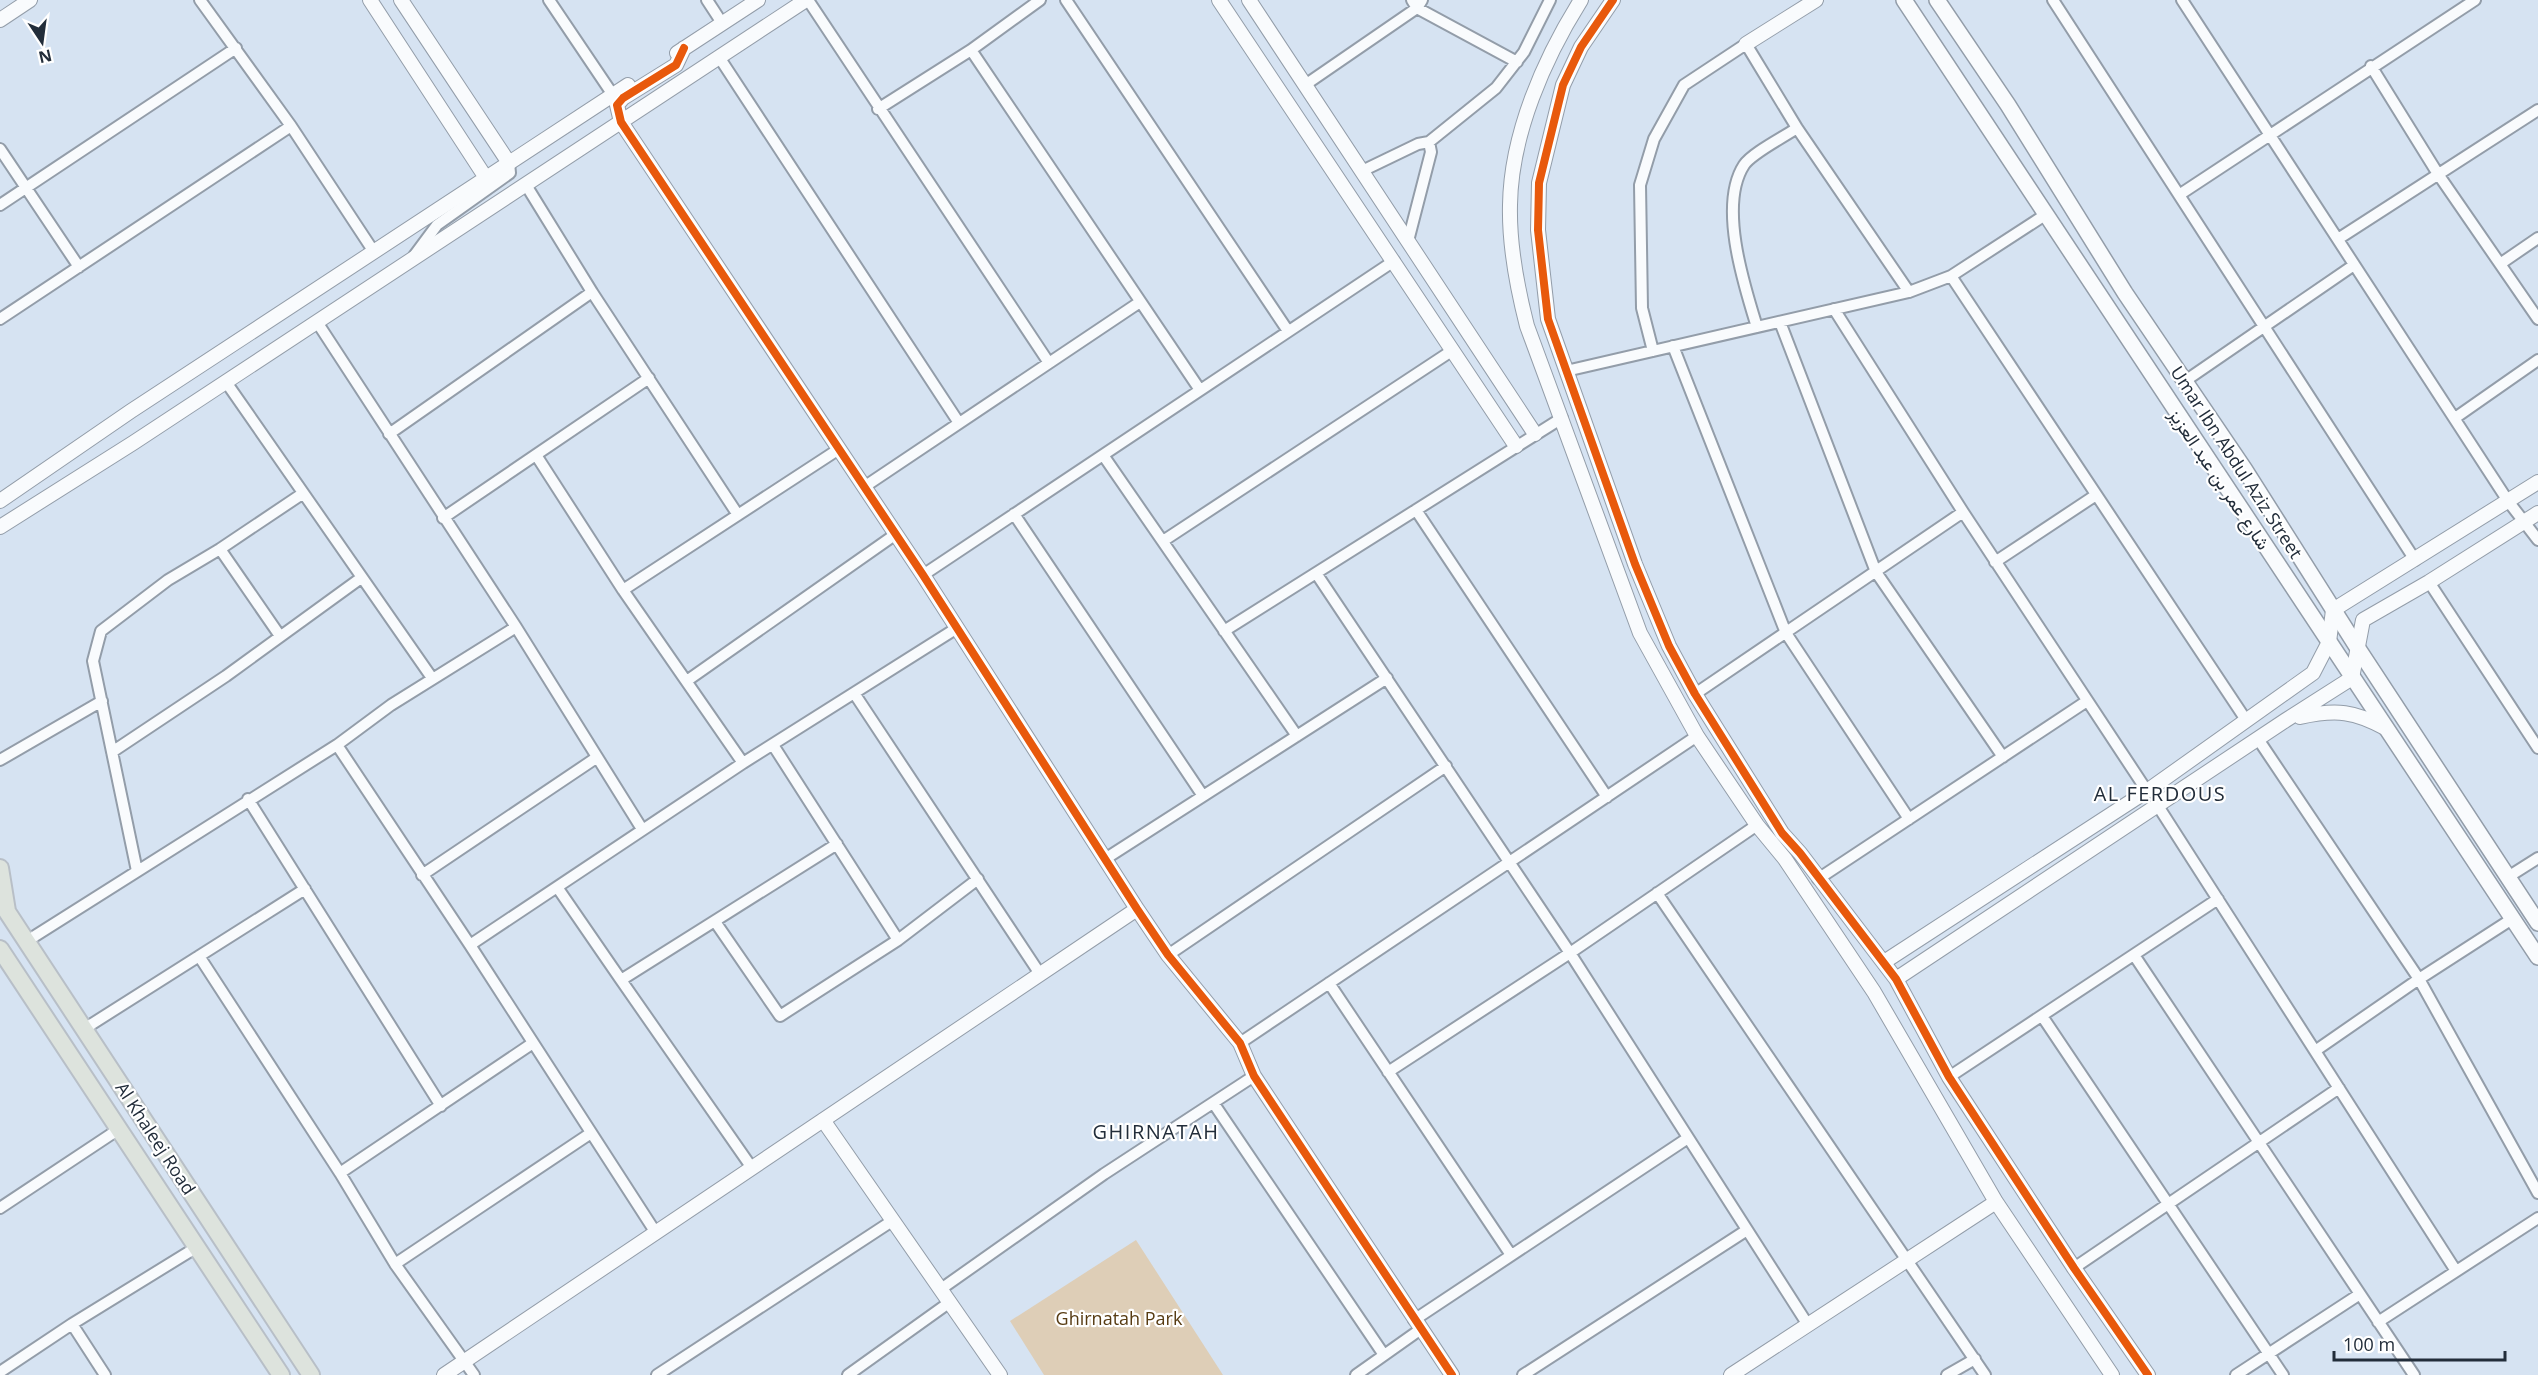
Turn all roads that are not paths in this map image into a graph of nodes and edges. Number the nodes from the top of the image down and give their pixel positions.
1 (30, 0) edge
2 (200, 0) edge
3 (370, 0) edge
4 (400, 0) edge
5 (549, 0) edge
6 (707, 0) edge
7 (758, 0) edge
8 (807, 0) edge
9 (1040, 0) edge
10 (1066, 0) edge
11 (1219, 0) edge
12 (1249, 0) edge
13 (1550, 0) edge
14 (1581, 0) edge
15 (1613, 0) edge
16 (1816, 0) edge
17 (1904, 0) edge
18 (1937, 0) edge
19 (2053, 0) edge
20 (2182, 0) edge
21 (2475, 0) edge
22 (1417, 3) edge
23 (0, 20) edge
24 (722, 23) junction
25 (1746, 44) junction
26 (236, 48) junction
27 (684, 48) junction
28 (971, 50) junction
29 (719, 57) junction
30 (1516, 62) junction
31 (2371, 66) junction
32 (1305, 85) junction
33 (613, 95) junction
34 (878, 109) junction
35 (2538, 110) edge
36 (621, 122) junction
37 (291, 126) junction
38 (1797, 128) junction
39 (2270, 135) junction
40 (1429, 142) junction
41 (0, 148) edge
42 (509, 163) junction
43 (1362, 171) junction
44 (2438, 174) junction
45 (486, 178) junction
46 (526, 185) junction
47 (26, 188) junction
48 (2179, 195) junction
49 (0, 204) edge
50 (2045, 215) junction
51 (2538, 238) edge
52 (2338, 239) junction
53 (1408, 241) junction
54 (374, 252) junction
55 (410, 261) junction
56 (1394, 261) junction
57 (2500, 264) junction
58 (2354, 265) junction
59 (79, 267) junction
60 (1950, 276) junction
61 (592, 292) junction
62 (1909, 292) junction
63 (1140, 302) junction
64 (1834, 309) junction
65 (0, 319) edge
66 (2538, 320) edge
67 (317, 322) junction
68 (1780, 322) junction
69 (1757, 327) junction
70 (2265, 327) junction
71 (1288, 331) junction
72 (1673, 346) junction
73 (1453, 350) junction
74 (1653, 351) junction
75 (2538, 360) edge
76 (1049, 363) junction
77 (1566, 371) junction
78 (648, 378) junction
79 (2185, 381) junction
80 (226, 382) junction
81 (1200, 390) junction
82 (1562, 417) junction
83 (2455, 418) junction
84 (959, 423) junction
85 (389, 434) junction
86 (1535, 434) junction
87 (1516, 446) junction
88 (839, 449) junction
89 (536, 454) junction
90 (1103, 455) junction
91 (2538, 482) edge
92 (864, 487) junction
93 (302, 494) junction
94 (2096, 495) junction
95 (0, 501) edge
96 (2508, 501) junction
97 (1416, 510) junction
98 (1963, 512) junction
99 (2538, 513) edge
100 (1014, 514) junction
101 (738, 515) junction
102 (443, 518) junction
103 (2525, 520) junction
104 (0, 527) edge
105 (896, 534) junction
106 (2538, 540) edge
107 (1163, 541) junction
108 (220, 549) junction
109 (2415, 560) junction
110 (1995, 562) junction
111 (1876, 572) junction
112 (1316, 573) junction
113 (923, 575) junction
114 (361, 578) junction
115 (2430, 582) junction
116 (623, 590) junction
117 (2333, 610) junction
118 (516, 627) junction
119 (957, 628) junction
120 (1224, 631) junction
121 (1786, 633) junction
122 (280, 636) junction
123 (2329, 642) junction
124 (2357, 647) junction
125 (432, 678) junction
126 (1387, 678) junction
127 (2352, 678) junction
128 (688, 680) junction
129 (855, 693) junction
130 (1695, 694) junction
131 (102, 701) junction
132 (2087, 701) junction
133 (2246, 720) junction
134 (2286, 720) junction
135 (2389, 731) junction
136 (1297, 736) junction
137 (1697, 736) junction
138 (2258, 739) junction
139 (337, 745) junction
140 (773, 745) junction
141 (2538, 748) edge
142 (112, 752) junction
143 (2003, 757) junction
144 (596, 758) junction
145 (0, 760) edge
146 (743, 763) junction
147 (1446, 766) junction
148 (2147, 791) junction
149 (1203, 796) junction
150 (1607, 797) junction
151 (248, 800) junction
152 (2158, 806) junction
153 (1909, 819) junction
154 (1757, 825) junction
155 (642, 829) junction
156 (837, 844) junction
157 (2538, 858) edge
158 (1105, 859) junction
159 (1510, 862) junction
160 (0, 868) edge
161 (137, 871) junction
162 (422, 875) junction
163 (2508, 878) junction
164 (978, 879) junction
165 (1818, 879) junction
166 (556, 887) junction
167 (305, 889) junction
168 (1657, 893) junction
169 (2218, 899) junction
170 (3, 906) edge
171 (1137, 909) junction
172 (2512, 919) junction
173 (2538, 922) edge
174 (716, 923) junction
175 (898, 940) junction
176 (27, 941) junction
177 (470, 945) junction
178 (0, 949) edge
179 (1570, 952) junction
180 (1168, 955) junction
181 (2134, 955) junction
182 (199, 956) junction
183 (2538, 957) edge
184 (1884, 962) junction
185 (1040, 974) junction
186 (1896, 979) junction
187 (2418, 979) junction
188 (621, 980) junction
189 (1329, 983) junction
190 (2042, 1016) junction
191 (84, 1029) junction
192 (533, 1043) junction
193 (1240, 1043) junction
194 (2315, 1051) junction
195 (1388, 1072) junction
196 (1254, 1076) junction
197 (1949, 1077) junction
198 (2339, 1088) junction
199 (1214, 1104) junction
200 (441, 1106) junction
201 (823, 1120) junction
202 (119, 1129) junction
203 (591, 1133) junction
204 (1689, 1138) junction
205 (2259, 1142) junction
206 (753, 1168) junction
207 (340, 1173) junction
208 (2538, 1193) edge
209 (1996, 1202) junction
210 (2169, 1204) junction
211 (0, 1208) edge
212 (2538, 1218) edge
213 (892, 1221) junction
214 (1747, 1230) junction
215 (656, 1233) junction
216 (197, 1247) junction
217 (1511, 1256) junction
218 (1908, 1261) junction
219 (395, 1264) junction
220 (2074, 1268) junction
221 (2456, 1271) junction
222 (941, 1289) junction
223 (2360, 1294) junction
224 (950, 1302) junction
225 (2378, 1322) junction
226 (72, 1324) junction
227 (1418, 1325) junction
228 (1808, 1325) junction
229 (2269, 1353) junction
230 (1384, 1355) junction
231 (1975, 1359) junction
232 (465, 1361) junction
233 (864, 1370) edge
234 (0, 1372) edge
235 (105, 1375) edge
236 (281, 1375) edge
237 (311, 1375) edge
238 (444, 1375) edge
239 (474, 1375) edge
240 (657, 1375) edge
241 (848, 1375) edge
242 (1000, 1375) edge
243 (1356, 1375) edge
244 (1452, 1375) edge
245 (1523, 1375) edge
246 (1731, 1375) edge
247 (1947, 1375) edge
248 (1985, 1375) edge
249 (2112, 1375) edge
250 (2148, 1375) edge
251 (2236, 1375) edge
252 (2283, 1375) edge
253 (2414, 1375) edge

1 - 23 street
2 - 26 street
3 - 45 street
4 - 42 street
5 - 33 street
6 - 24 street
7 - 24 street
8 - 29 street
8 - 34 street
9 - 28 street
10 - 71 street
11 - 56 street
12 - 32 street
13 - 30 street
14 - 82 street
15 - 77 street
16 - 25 street
17 - 50 main road, شارع عمر بن عبد العزيز
18 - 79 main road, Umar Ibn Abdul Aziz Street
19 - 48 street
20 - 39 street
21 - 31 street
22 - 30 street
22 - 32 street
24 - 27 street
25 - 38 street
25 - 74 street
26 - 37 street
26 - 47 street
27 - 33 street
27 - 36 street
28 - 34 street
28 - 63 street
29 - 36 street
29 - 84 street
30 - 40 street
31 - 39 street
31 - 44 street
32 - 43 street
33 - 42 street
34 - 76 street
35 - 44 street
36 - 46 street
36 - 88 street
37 - 54 street
37 - 59 street
38 - 62 street
38 - 69 street
39 - 48 street
39 - 52 street
40 - 43 street
40 - 53 street
41 - 47 street
42 - 45 street
42 - 55 street
43 - 53 street
44 - 52 street
44 - 57 street
45 - 54 street
46 - 55 street
46 - 61 street
47 - 49 street
47 - 59 street
48 - 70 street
50 - 60 street
50 - 123 main road, شارع عمر بن عبد العزيز
51 - 57 street
52 - 58 street
53 - 86 street
54 - 95 street
55 - 67 street
56 - 71 street
56 - 73 street
57 - 66 street
58 - 70 street
58 - 83 street
59 - 65 street
60 - 62 street
60 - 94 street
61 - 78 street
61 - 85 street
62 - 64 street
63 - 76 street
63 - 81 street
64 - 68 street
64 - 98 street
67 - 80 street
67 - 85 street
68 - 69 street
68 - 111 street
69 - 72 street
70 - 79 street
70 - 109 street
71 - 81 street
72 - 74 street
72 - 121 street
73 - 87 street
73 - 107 street
74 - 77 street
75 - 83 street
76 - 84 street
77 - 130 street
78 - 89 street
78 - 101 street
79 - 117 main road, Umar Ibn Abdul Aziz Street
80 - 93 street
80 - 104 street
81 - 90 street
82 - 86 street
82 - 137 street
83 - 96 street
84 - 92 street
85 - 102 street
86 - 87 street
87 - 97 street
88 - 92 street
88 - 101 street
89 - 102 street
89 - 116 street
90 - 100 street
90 - 107 street
91 - 96 street
92 - 105 street
93 - 108 street
93 - 114 street
94 - 110 street
94 - 133 street
96 - 103 street
96 - 109 street
97 - 112 street
97 - 150 street
98 - 110 street
98 - 111 street
99 - 103 street
100 - 113 street
100 - 149 street
101 - 116 street
102 - 118 street
103 - 106 street
103 - 115 street
105 - 113 street
105 - 128 street
107 - 120 street
108 - 122 street
108 - 131 street
109 - 117 street
110 - 132 street
111 - 121 street
111 - 143 street
112 - 120 street
112 - 126 street
113 - 119 street
114 - 122 street
114 - 125 street
115 - 124 street
115 - 141 street
116 - 128 street
117 - 123 street
117 - 124 main road, Umar Ibn Abdul Aziz Street
118 - 125 street
118 - 144 street
119 - 129 street
119 - 158 street
120 - 136 street
121 - 130 street
121 - 153 street
122 - 142 street
123 - 127 main road, شارع عمر بن عبد العزيز
123 - 133 street
124 - 127 street
124 - 163 main road, Umar Ibn Abdul Aziz Street
125 - 139 street
126 - 136 street
126 - 147 street
127 - 134 street
127 - 135 main road, شارع عمر بن عبد العزيز
128 - 146 street
129 - 140 street
129 - 164 street
130 - 165 street
131 - 142 street
131 - 145 street
132 - 143 street
132 - 148 street
133 - 148 street
134 - 135 street
134 - 138 street
135 - 172 main road, شارع عمر بن عبد العزيز
136 - 149 street
137 - 150 street
137 - 154 street
138 - 152 street
138 - 187 street
139 - 151 street
139 - 162 street
140 - 146 street
140 - 156 street
142 - 161 street
143 - 153 street
144 - 155 street
144 - 162 street
146 - 155 street
147 - 159 street
147 - 180 street
148 - 184 street
149 - 158 street
150 - 159 street
151 - 161 street
151 - 167 street
152 - 169 street
152 - 186 street
153 - 165 street
154 - 168 street
154 - 209 street
155 - 166 street
156 - 174 street
156 - 175 street
157 - 163 street
158 - 171 street
159 - 179 street
159 - 189 street
160 - 170 main road
161 - 176 street
162 - 177 street
163 - 173 main road, Umar Ibn Abdul Aziz Street
164 - 175 street
164 - 185 street
165 - 184 street
166 - 177 street
166 - 188 street
167 - 182 street
167 - 200 street
168 - 179 street
168 - 218 street
169 - 181 street
169 - 194 street
170 - 176 main road, Al Khaleej Road
171 - 180 street
171 - 185 street
172 - 183 main road, شارع عمر بن عبد العزيز
172 - 187 street
174 - 175 street
174 - 188 street
176 - 191 main road, Al Khaleej Road
177 - 192 street
178 - 202 main road, Al Khaleej Road
179 - 195 street
179 - 204 street
180 - 193 street
181 - 190 street
181 - 205 street
182 - 191 street
182 - 207 street
184 - 186 street
185 - 201 street
186 - 197 street
187 - 194 street
187 - 208 street
188 - 206 street
189 - 193 street
189 - 195 street
190 - 197 street
190 - 210 street
191 - 237 main road, Al Khaleej Road
192 - 200 street
192 - 203 street
193 - 196 street
194 - 198 street
195 - 217 street
196 - 199 street
196 - 227 street
197 - 220 street
198 - 205 street
198 - 221 street
199 - 222 street
199 - 230 street
200 - 207 street
201 - 206 street
201 - 213 street
202 - 211 street
202 - 216 main road, Al Khaleej Road
203 - 215 street
203 - 219 street
204 - 214 street
204 - 217 street
205 - 210 street
205 - 223 street
206 - 215 street
207 - 219 street
209 - 218 street
209 - 249 street
210 - 220 street
210 - 229 street
212 - 221 street
213 - 222 street
213 - 240 street
214 - 228 street
214 - 245 street
215 - 232 street
216 - 226 street
216 - 236 main road, Al Khaleej Road
217 - 227 street
218 - 228 street
218 - 231 street
219 - 232 street
220 - 250 street
221 - 225 street
222 - 224 street
223 - 225 street
223 - 229 street
224 - 233 street
224 - 242 street
225 - 253 street
226 - 234 street
226 - 235 street
227 - 230 street
227 - 244 street
228 - 246 street
229 - 251 street
229 - 252 street
230 - 243 street
231 - 247 street
231 - 248 street
232 - 238 street
232 - 239 street
233 - 241 street

